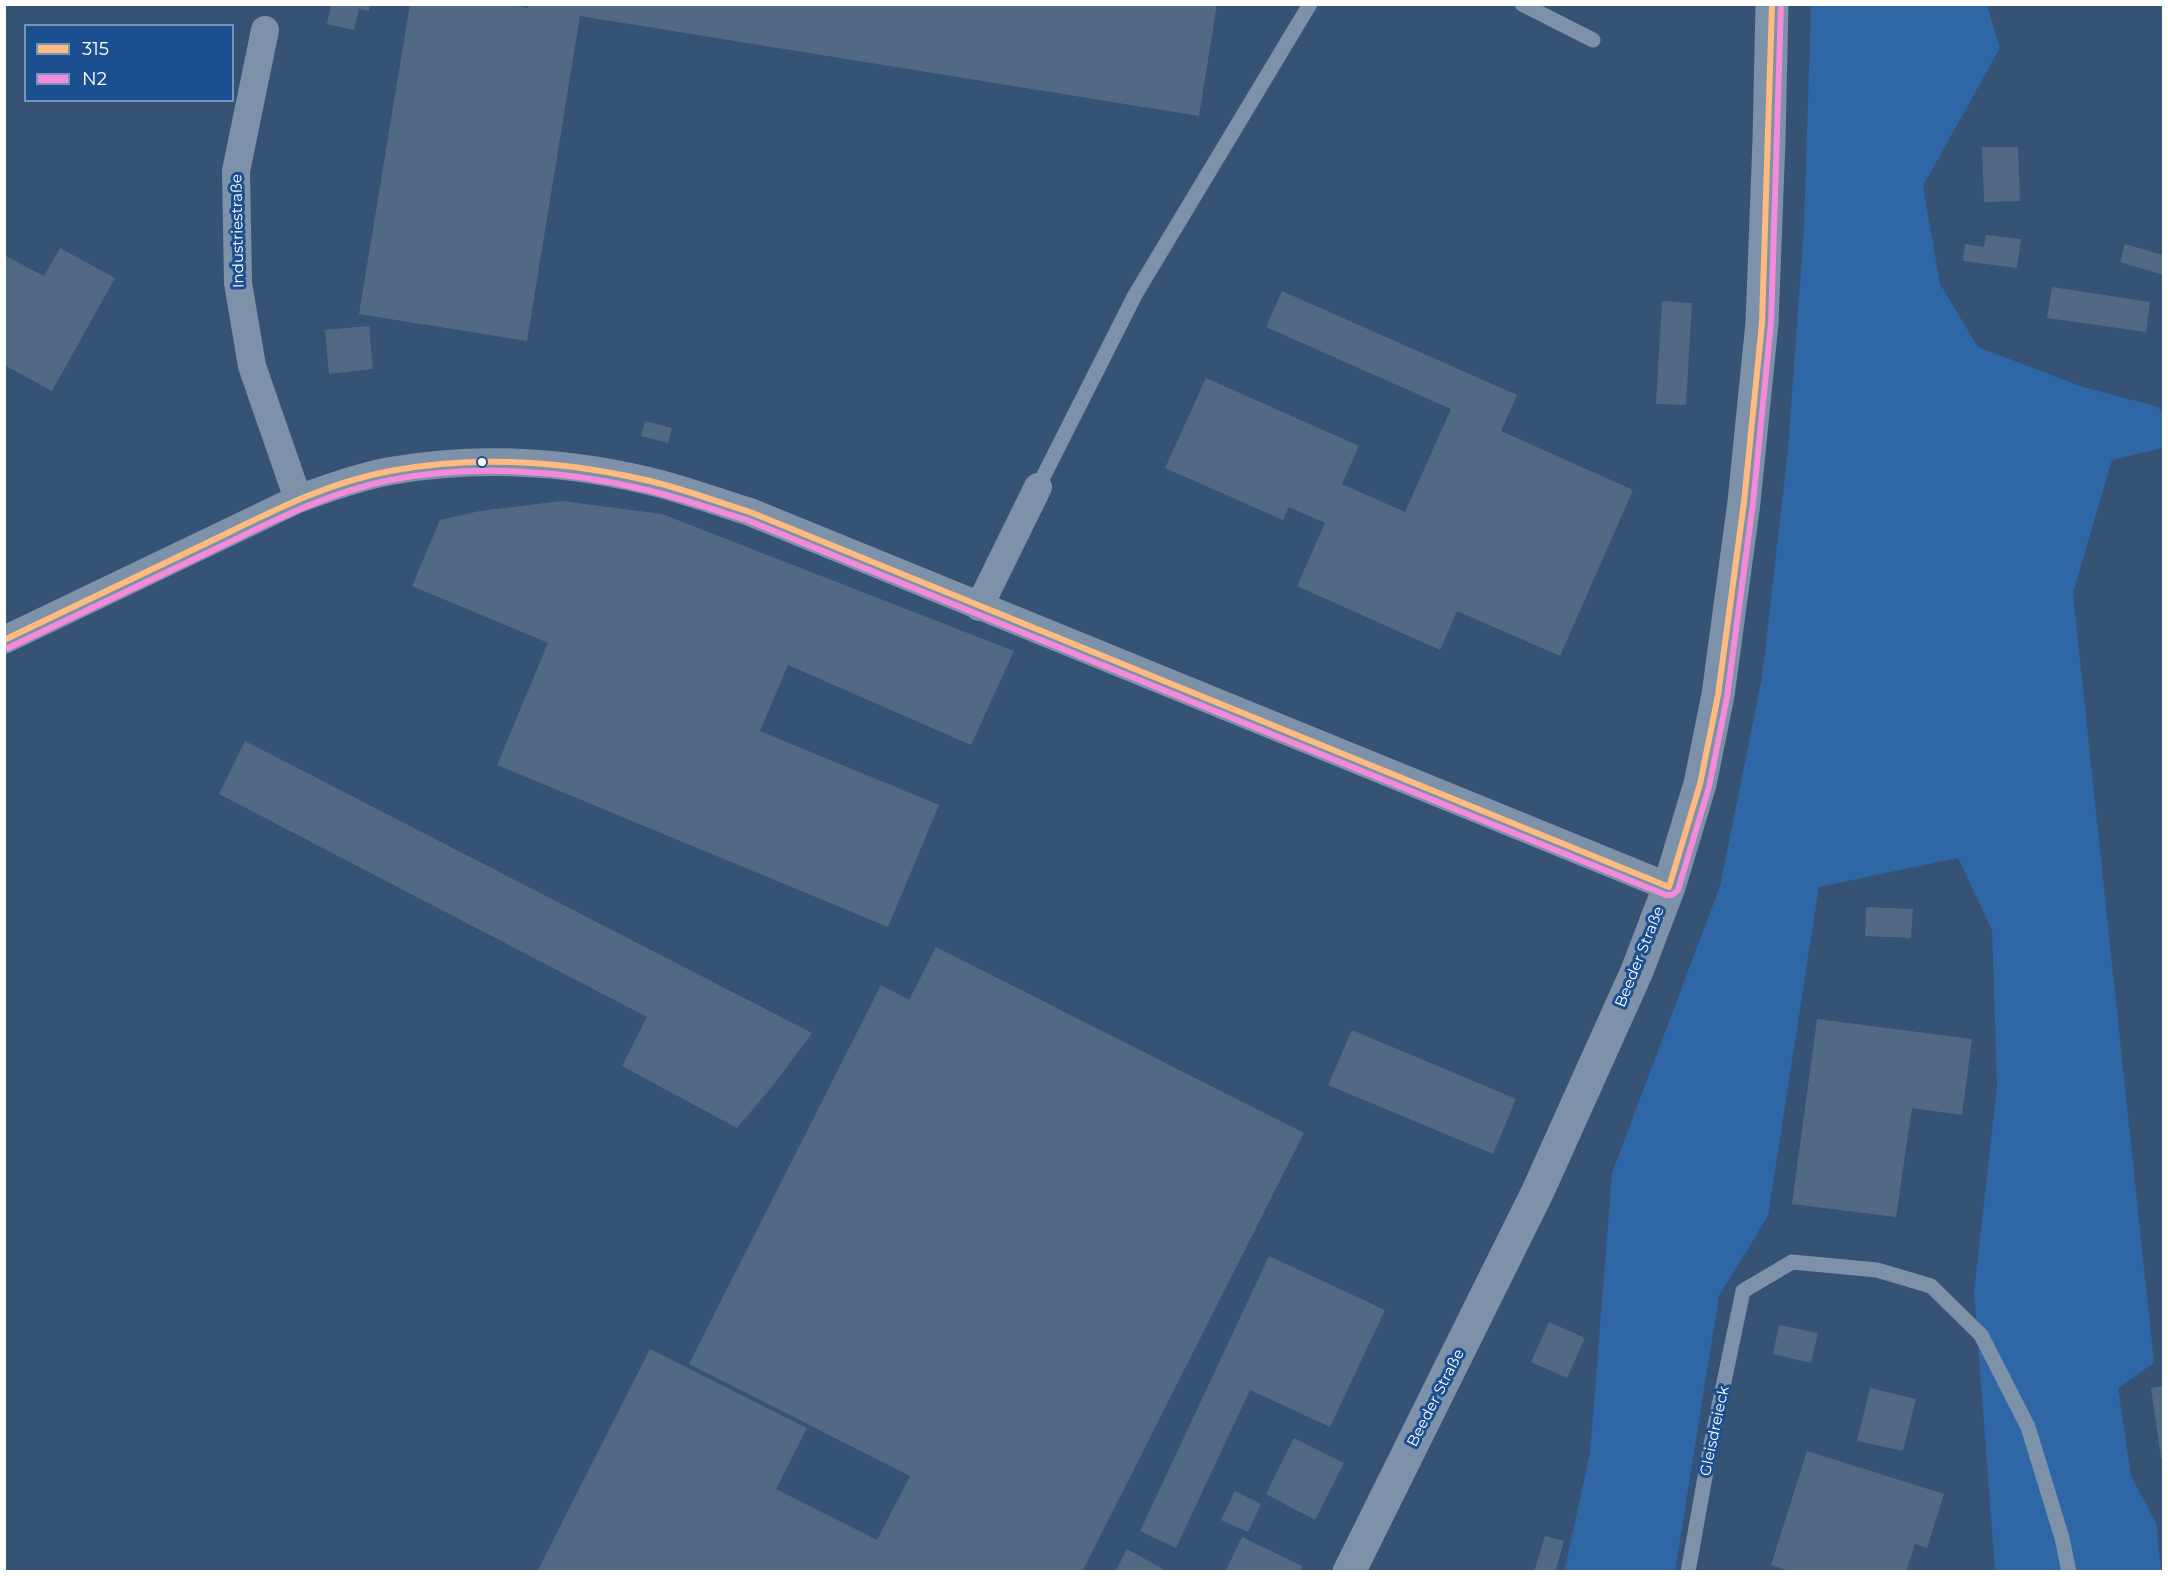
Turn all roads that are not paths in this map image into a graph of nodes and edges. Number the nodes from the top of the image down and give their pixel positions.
1 (1310, 4) edge
2 (1522, 4) edge
3 (1772, 4) edge
4 (265, 30) dead end
5 (1593, 40) dead end
6 (1038, 487) joint
7 (298, 499) junction
8 (979, 607) junction
9 (4, 640) edge
10 (1669, 887) junction
11 (1349, 1572) edge
12 (1688, 1572) edge
13 (2069, 1572) edge

1 - 6 lane
2 - 5 lane
3 - 10 street, Beeder Straße
4 - 7 street, Industriestraße
6 - 8 street
7 - 8 street
7 - 9 street
8 - 10 street
10 - 11 street, Beeder Straße
12 - 13 lane, Gleisdreieck

